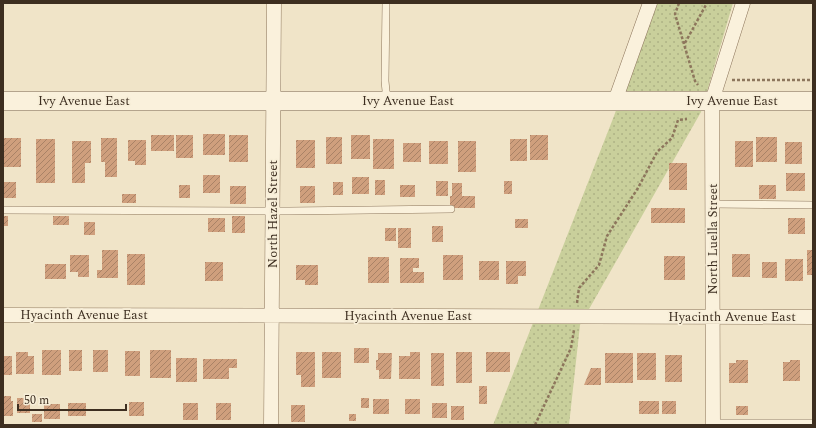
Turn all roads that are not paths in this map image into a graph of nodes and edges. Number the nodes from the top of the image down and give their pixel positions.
1 (274, 3) edge
2 (386, 3) edge
3 (650, 3) edge
4 (743, 3) edge
5 (3, 101) edge
6 (273, 101) junction
7 (387, 101) junction
8 (615, 101) junction
9 (712, 101) junction
10 (813, 101) edge
11 (712, 204) junction
12 (813, 205) edge
13 (451, 209) dead end
14 (3, 210) edge
15 (273, 211) junction
16 (3, 314) edge
17 (272, 316) junction
18 (713, 317) junction
19 (813, 317) edge
20 (813, 423) edge
21 (713, 424) edge
22 (271, 425) edge

1 - 6 street, North Hazel Street
2 - 7 lane
3 - 8 street
4 - 9 street, North Luella Street
5 - 6 street, Ivy Avenue East
6 - 7 street, Ivy Avenue East
6 - 15 street, North Hazel Street
7 - 8 street, Ivy Avenue East
8 - 9 street, Ivy Avenue East
9 - 10 street, Ivy Avenue East
9 - 11 street, North Luella Street
11 - 12 lane
11 - 18 street, North Luella Street
13 - 15 lane
14 - 15 lane
15 - 17 street, North Hazel Street
16 - 17 street, Hyacinth Avenue East
17 - 18 street, Hyacinth Avenue East
17 - 22 street, North Hazel Street
18 - 19 street, Hyacinth Avenue East
18 - 21 street, North Luella Street
20 - 21 lane

